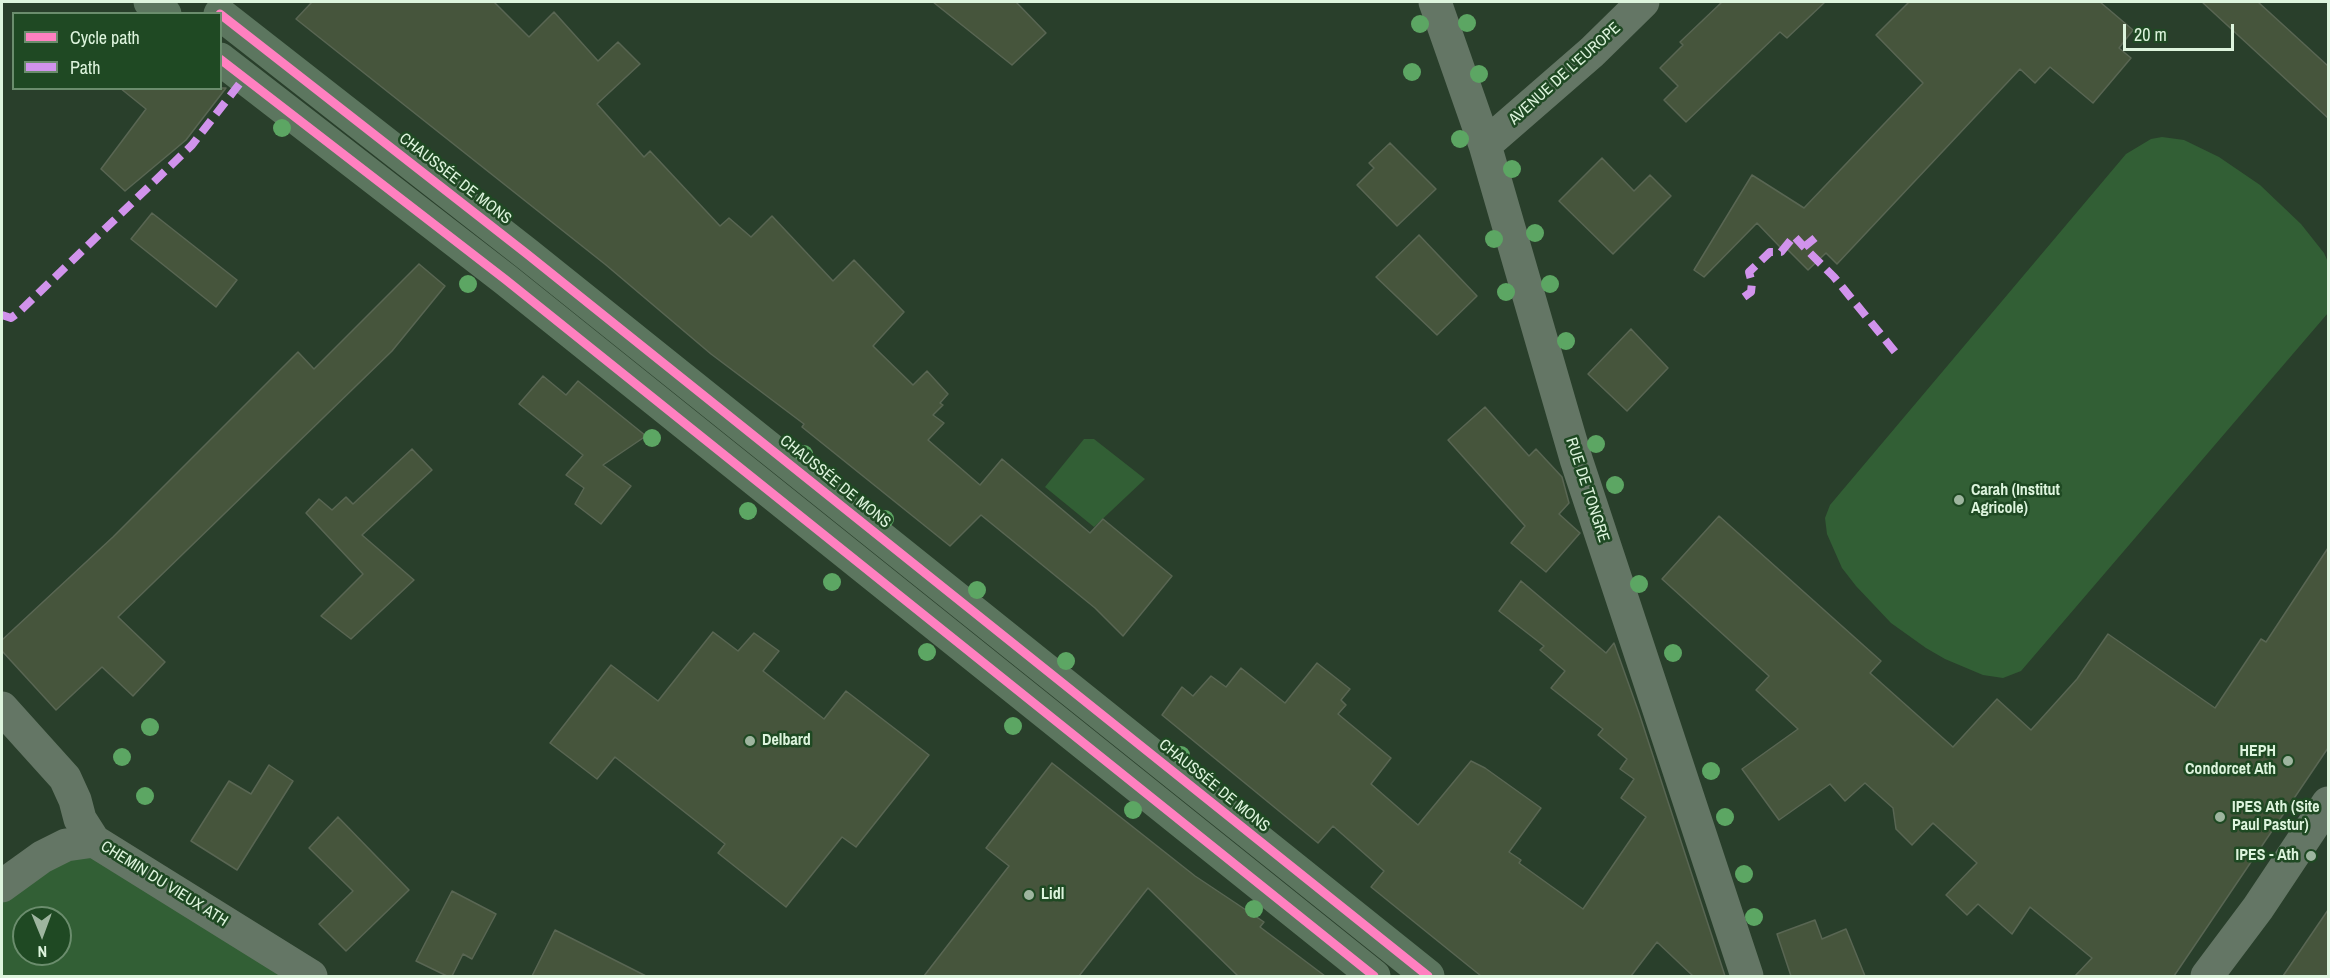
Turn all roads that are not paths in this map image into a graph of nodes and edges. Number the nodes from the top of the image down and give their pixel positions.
1 (150, 2) edge
2 (205, 2) edge
3 (1435, 2) edge
4 (1643, 2) edge
5 (162, 12) edge
6 (218, 12) edge
7 (222, 16) edge
8 (222, 60) edge
9 (1485, 145) junction
10 (2, 708) edge
11 (2328, 803) edge
12 (94, 841) junction
13 (2, 885) edge
14 (311, 976) edge
15 (1374, 976) edge
16 (1428, 976) edge
17 (1747, 976) edge
18 (2207, 976) edge

1 - 5 main road
2 - 6 main road, CHAUSSÉE DE MONS
3 - 9 street, RUE DE TONGRE
4 - 9 street, AVENUE DE L'EUROPE
7 - 16 main road, CHAUSSÉE DE MONS
8 - 15 main road
9 - 17 street, RUE DE TONGRE
10 - 12 street, CHEMIN DU VIEUX ATH
11 - 18 street
12 - 13 street
12 - 14 street, CHEMIN DU VIEUX ATH

